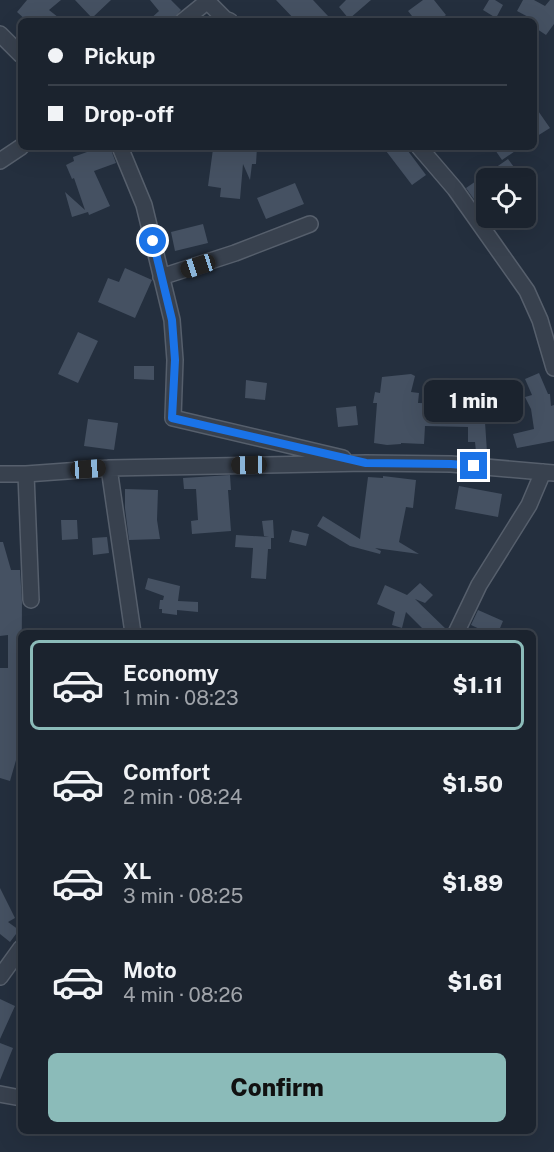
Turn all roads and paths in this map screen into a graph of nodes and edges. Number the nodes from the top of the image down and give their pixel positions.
1 (207, 0) edge
2 (186, 18) edge
3 (227, 18) edge
4 (0, 34) edge
5 (18, 52) edge
6 (18, 149) edge
7 (121, 150) edge
8 (422, 150) edge
9 (0, 161) edge
10 (310, 224) dead end
11 (161, 278) junction
12 (554, 368) edge
13 (366, 463) junction
14 (109, 468) junction
15 (548, 472) edge
16 (0, 474) edge
17 (26, 474) junction
18 (31, 600) dead end
19 (133, 630) edge
20 (457, 630) edge
21 (18, 952) edge
22 (0, 976) edge
23 (0, 1094) edge
24 (18, 1097) edge

1 - 2 street
1 - 3 street
4 - 5 street
6 - 9 street
7 - 11 street
8 - 12 street
10 - 11 street
11 - 13 street
13 - 14 street
13 - 15 street
14 - 17 street
14 - 19 street
15 - 20 street
16 - 17 street
17 - 18 street
21 - 22 street
23 - 24 street

